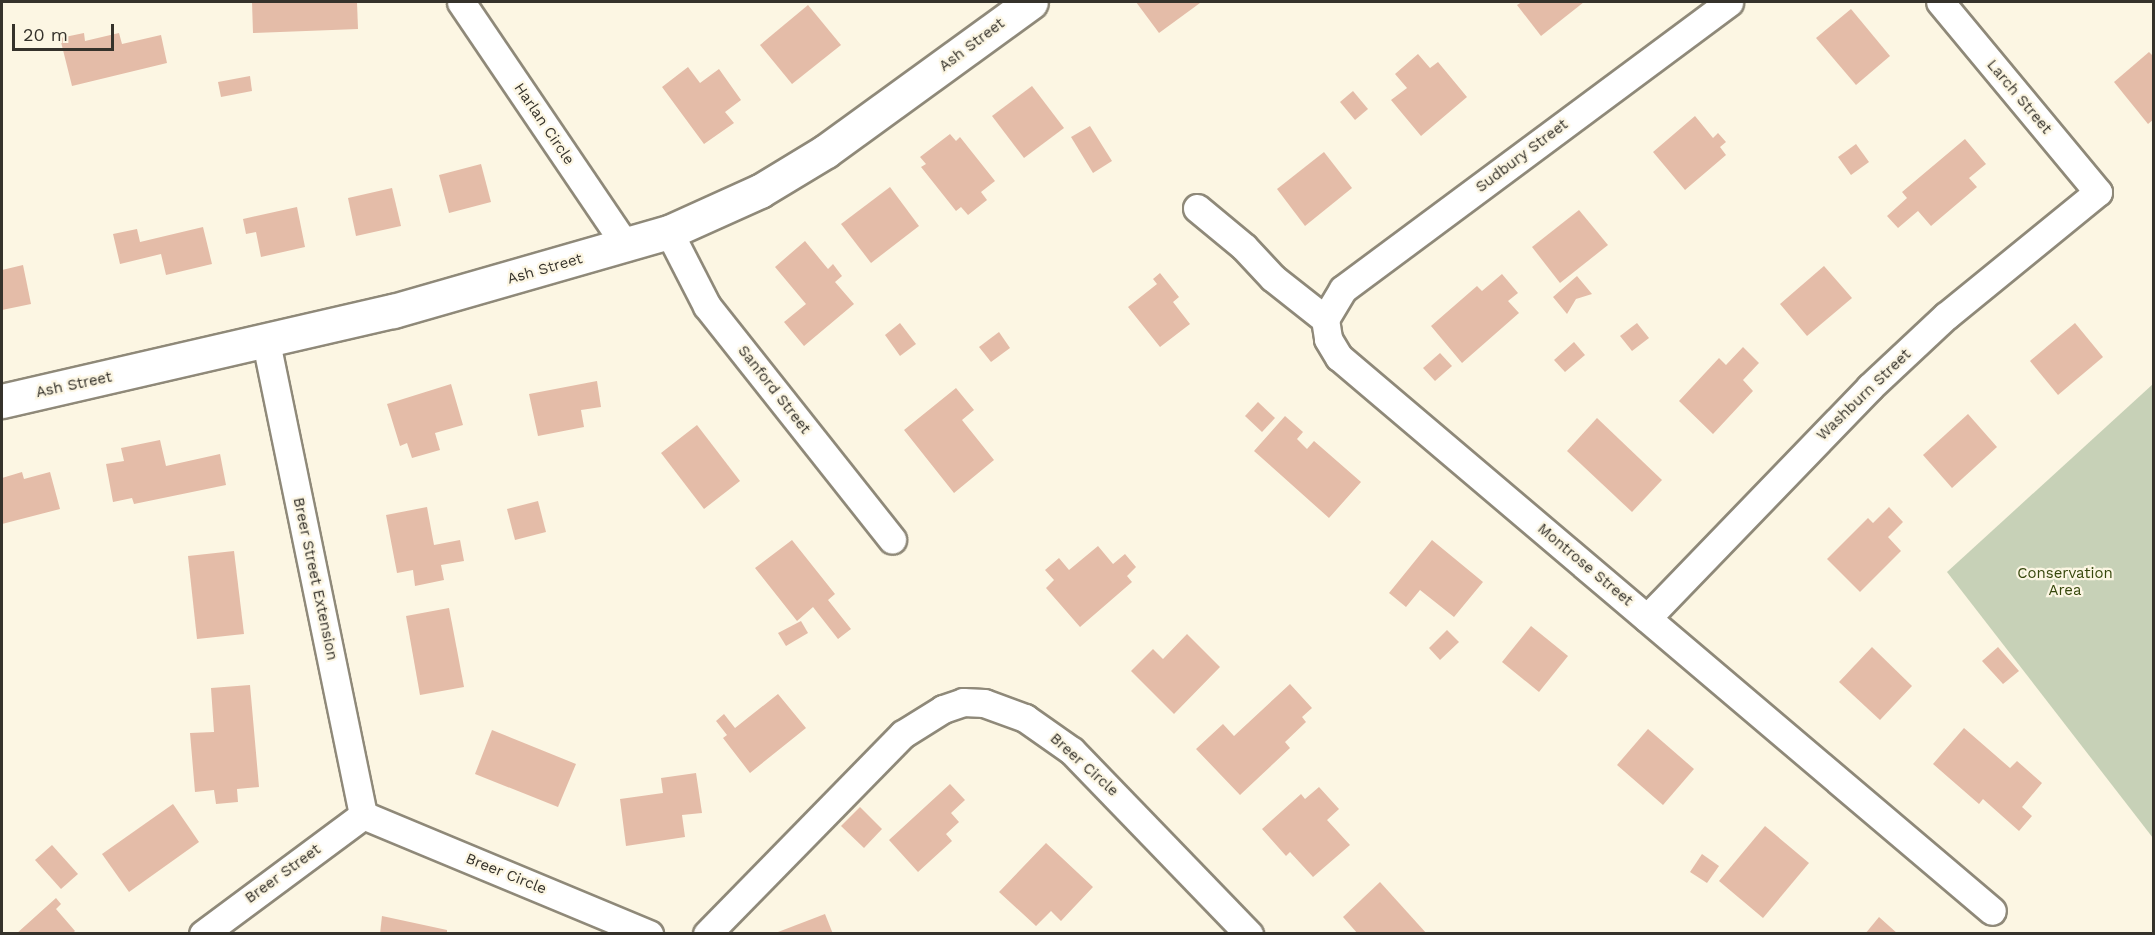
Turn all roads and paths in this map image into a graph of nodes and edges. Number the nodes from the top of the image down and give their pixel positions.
1 (461, 2) edge
2 (1031, 2) edge
3 (1729, 2) edge
4 (1940, 2) edge
5 (2098, 192) joint
6 (1197, 208) dead end
7 (669, 232) junction
8 (626, 246) junction
9 (1325, 319) junction
10 (266, 342) junction
11 (2, 401) edge
12 (892, 539) dead end
13 (1647, 618) junction
14 (363, 815) junction
15 (1992, 911) dead end
16 (203, 933) edge
17 (649, 933) edge
18 (707, 933) edge
19 (1249, 933) edge

1 - 8 street, Harlan Circle
2 - 7 street, Ash Street
3 - 9 street, Sudbury Street
4 - 5 street, Larch Street
5 - 13 street, Washburn Street
6 - 9 street
7 - 8 street, Ash Street
7 - 12 street, Sanford Street
8 - 10 street, Ash Street
9 - 13 street, Montrose Street
10 - 11 street, Ash Street
10 - 14 street, Breer Street Extension
13 - 15 street, Montrose Street
14 - 16 street, Breer Street
14 - 17 street, Breer Circle
18 - 19 street, Breer Circle

